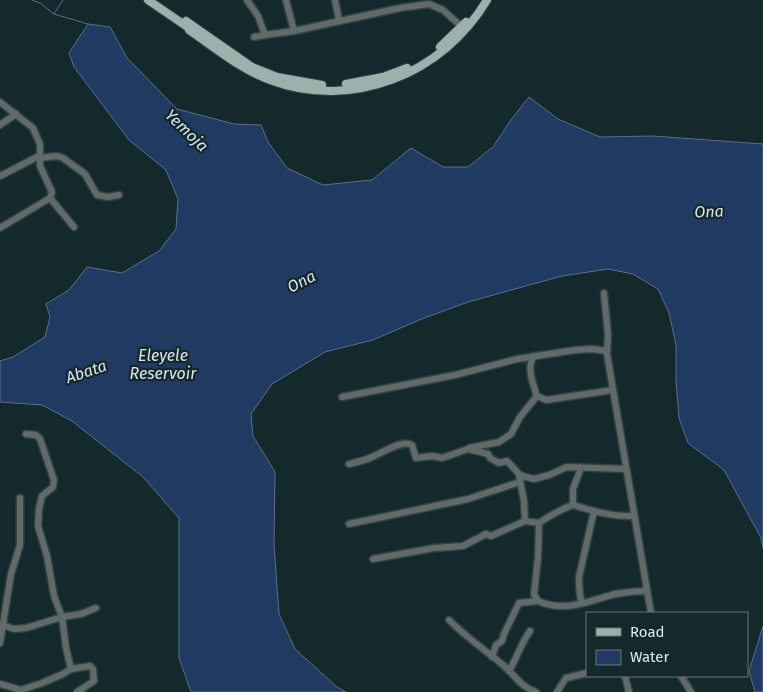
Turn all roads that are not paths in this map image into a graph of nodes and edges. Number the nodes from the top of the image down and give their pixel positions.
1 (148, 0) edge
2 (156, 0) edge
3 (247, 0) edge
4 (286, 0) edge
5 (335, 0) edge
6 (481, 0) edge
7 (487, 0) edge
8 (339, 20) junction
9 (462, 27) junction
10 (294, 31) junction
11 (264, 35) junction
12 (254, 37) dead end
13 (0, 102) edge
14 (16, 114) junction
15 (0, 125) edge
16 (39, 157) junction
17 (0, 176) edge
18 (119, 195) dead end
19 (50, 198) junction
20 (74, 227) dead end
21 (0, 228) edge
22 (604, 293) dead end
23 (607, 351) junction
24 (534, 356) junction
25 (613, 390) junction
26 (537, 396) junction
27 (342, 397) dead end
28 (26, 434) dead end
29 (468, 449) junction
30 (349, 464) dead end
31 (581, 468) junction
32 (626, 469) junction
33 (520, 479) junction
34 (20, 498) dead end
35 (573, 505) junction
36 (594, 511) junction
37 (634, 516) junction
38 (525, 521) junction
39 (539, 523) junction
40 (349, 524) dead end
41 (373, 559) dead end
42 (647, 591) junction
43 (538, 601) junction
44 (582, 603) junction
45 (96, 608) dead end
46 (651, 612) edge
47 (62, 617) junction
48 (449, 620) dead end
49 (1, 624) edge
50 (530, 631) dead end
51 (0, 643) edge
52 (492, 657) junction
53 (71, 669) junction
54 (509, 671) junction
55 (586, 674) edge
56 (626, 677) edge
57 (682, 677) edge
58 (0, 684) edge
59 (20, 691) edge
60 (533, 691) edge
61 (77, 692) edge
62 (557, 692) edge
63 (628, 692) edge
64 (691, 692) edge

1 - 7 main road
2 - 9 main road
3 - 11 street
4 - 10 street
5 - 8 street
6 - 9 main road
8 - 9 street
8 - 10 street
10 - 11 street
11 - 12 street
13 - 14 street
14 - 15 street
14 - 16 street
16 - 17 street
16 - 18 street
16 - 19 street
19 - 20 street
19 - 21 street
22 - 23 street
23 - 24 street
23 - 25 street
24 - 26 street
24 - 27 street
25 - 26 street
25 - 32 street
26 - 29 street
28 - 47 street
29 - 30 street
29 - 33 street
31 - 32 street
31 - 33 street
31 - 35 street
32 - 37 street
33 - 38 street
33 - 40 street
34 - 49 street
35 - 36 street
35 - 39 street
36 - 37 street
36 - 44 street
37 - 42 street
38 - 39 street
38 - 41 street
39 - 43 street
42 - 44 street
42 - 46 street
43 - 44 street
43 - 52 street
45 - 47 street
47 - 49 street
47 - 53 street
48 - 52 street
49 - 51 street
50 - 54 street
52 - 54 street
53 - 59 street
53 - 61 street
54 - 60 street
55 - 62 street
56 - 63 street
57 - 64 street
58 - 59 street

